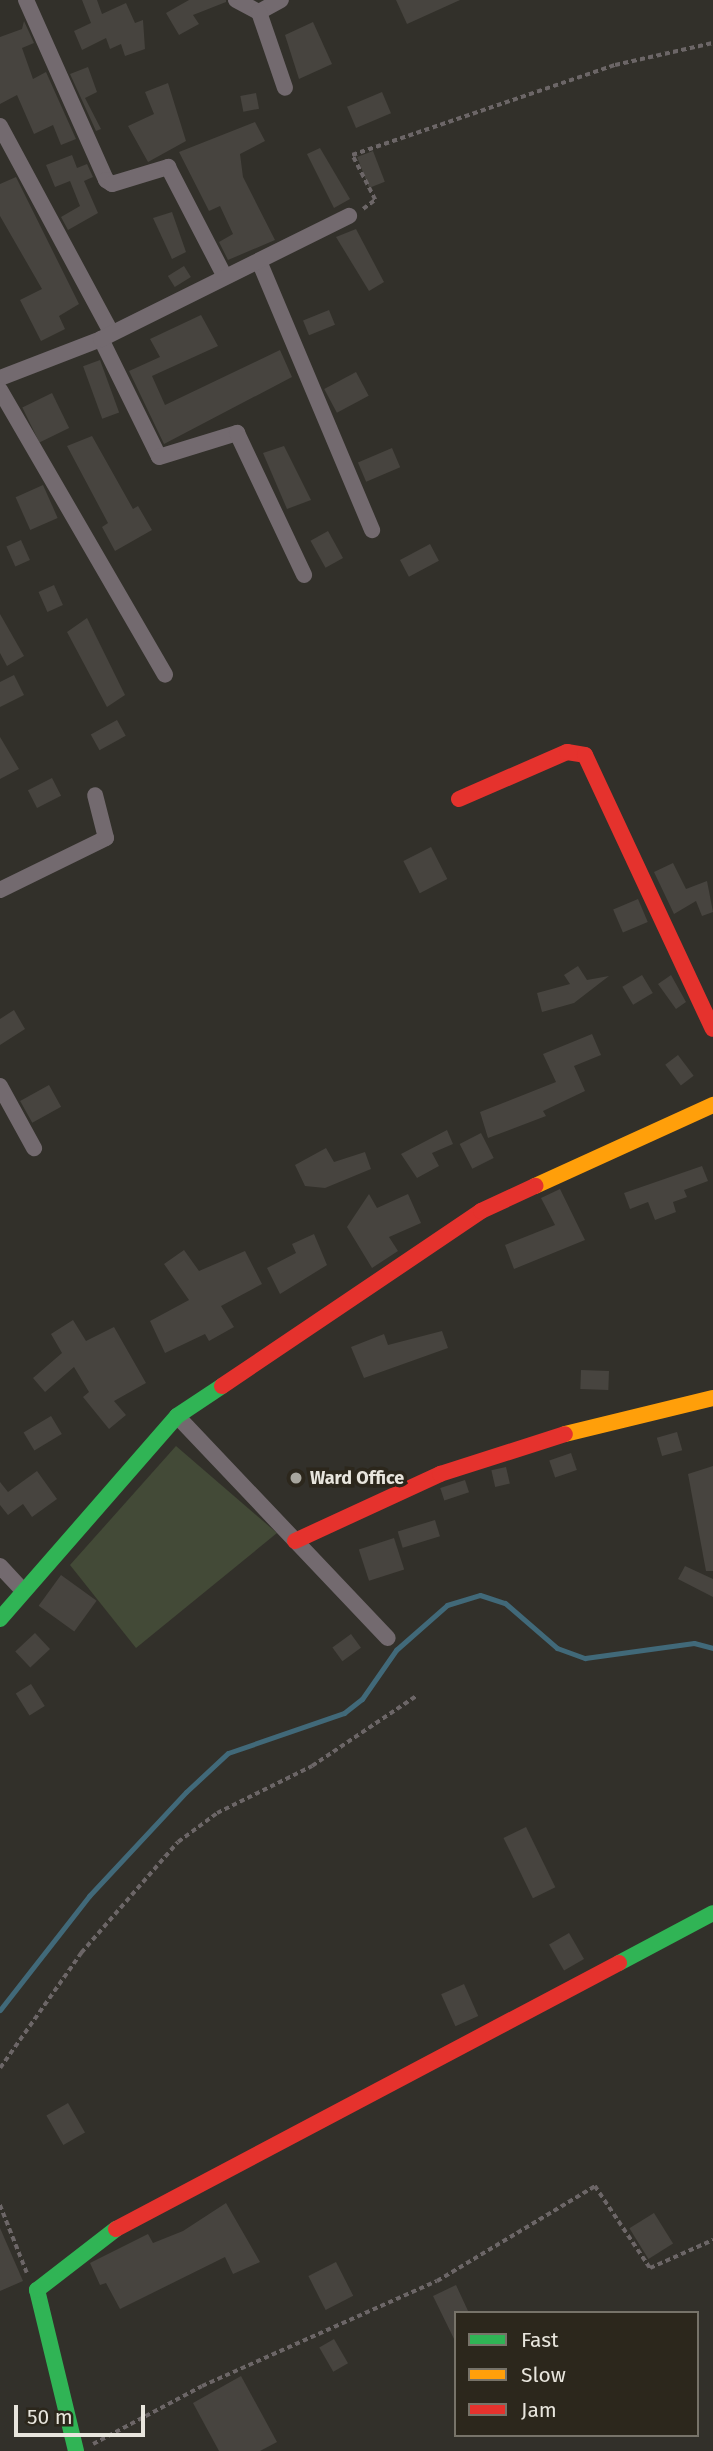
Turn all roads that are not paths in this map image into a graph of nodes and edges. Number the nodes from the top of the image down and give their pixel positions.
1 (26, 0) edge
2 (236, 0) edge
3 (281, 0) edge
4 (258, 12) junction
5 (285, 88) dead end
6 (0, 126) edge
7 (349, 216) road end
8 (259, 261) junction
9 (224, 275) junction
10 (106, 335) junction
11 (0, 378) edge
12 (0, 390) edge
13 (372, 530) dead end
14 (304, 575) dead end
15 (165, 675) dead end
16 (95, 795) dead end
17 (459, 799) dead end
18 (0, 890) edge
19 (713, 1029) edge
20 (0, 1086) edge
21 (713, 1105) edge
22 (34, 1148) dead end
23 (713, 1398) edge
24 (177, 1416) junction
25 (295, 1541) junction
26 (0, 1566) edge
27 (23, 1591) junction
28 (0, 1619) edge
29 (388, 1638) dead end
30 (713, 1913) edge
31 (78, 2451) edge

1 - 9 street
2 - 4 street
3 - 4 street
4 - 5 street
6 - 10 street
7 - 8 street
8 - 9 street
8 - 13 street
9 - 10 street
10 - 11 street
10 - 14 street
12 - 15 street
16 - 18 street
17 - 19 street
20 - 22 street
21 - 24 street
23 - 25 street
24 - 25 street
24 - 27 street
25 - 29 street
26 - 27 street
27 - 28 street
30 - 31 street

